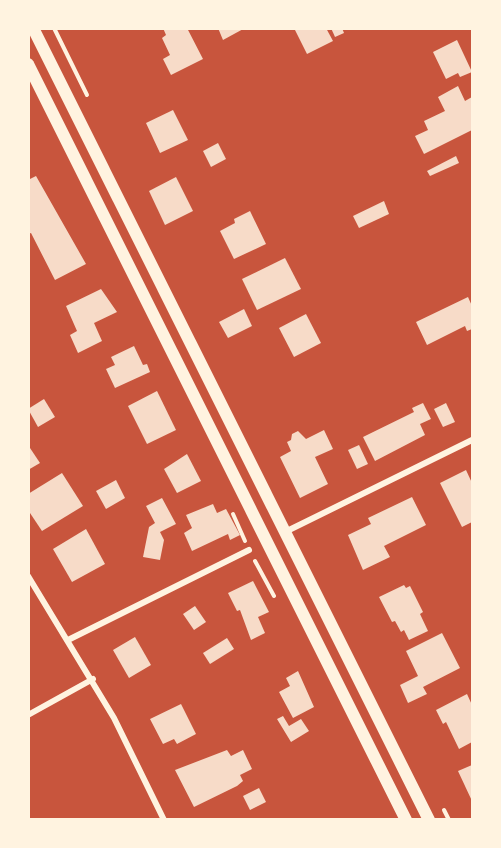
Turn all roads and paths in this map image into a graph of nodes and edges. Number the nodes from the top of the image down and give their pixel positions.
1 (33, 28) edge
2 (28, 64) edge
3 (472, 440) edge
4 (287, 531) junction
5 (249, 550) dead end
6 (28, 576) edge
7 (68, 640) junction
8 (93, 680) junction
9 (28, 715) edge
10 (164, 819) edge
11 (406, 819) edge
12 (429, 819) edge

1 - 4 main road
2 - 11 main road
3 - 4 street
4 - 12 main road
5 - 7 street
6 - 7 street
7 - 8 street
8 - 9 street
8 - 10 street

